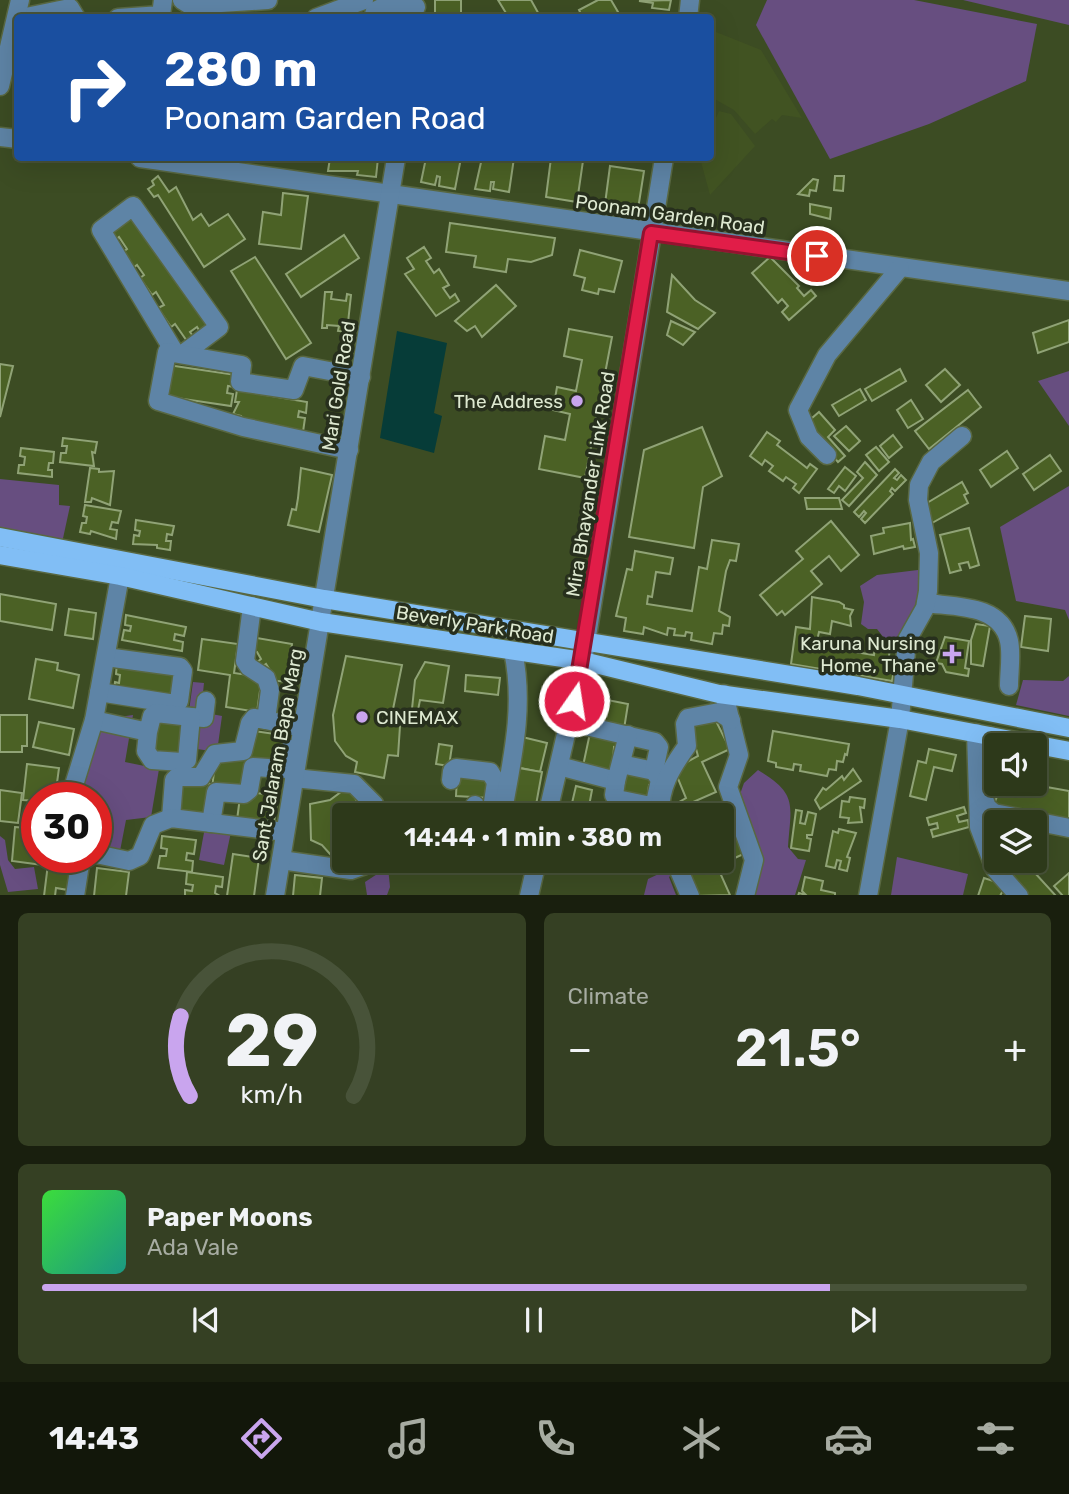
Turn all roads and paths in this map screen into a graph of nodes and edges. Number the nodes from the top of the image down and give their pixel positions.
1 (182, 0) edge
2 (268, 0) edge
3 (364, 0) edge
4 (416, 8) edge
5 (47, 14) edge
6 (74, 14) edge
7 (327, 14) edge
8 (374, 14) edge
9 (13, 23) edge
10 (0, 86) edge
11 (162, 161) edge
12 (396, 161) edge
13 (663, 161) edge
14 (391, 194) junction
15 (651, 233) junction
16 (901, 268) junction
17 (1069, 291) edge
18 (179, 354) junction
19 (361, 377) junction
20 (962, 436) dead end
21 (349, 450) junction
22 (827, 455) dead end
23 (0, 537) edge
24 (0, 555) edge
25 (120, 576) junction
26 (324, 600) junction
27 (926, 603) junction
28 (252, 606) junction
29 (321, 622) junction
30 (586, 640) junction
31 (513, 651) junction
32 (106, 657) junction
33 (583, 661) junction
34 (1009, 686) dead end
35 (99, 692) junction
36 (724, 694) junction
37 (903, 695) junction
38 (206, 701) dead end
39 (191, 717) junction
40 (900, 719) junction
41 (94, 720) junction
42 (266, 720) junction
43 (731, 720) junction
44 (569, 722) junction
45 (298, 727) junction
46 (1069, 728) edge
47 (148, 732) junction
48 (628, 735) junction
49 (983, 735) junction
50 (1069, 751) edge
51 (559, 766) junction
52 (654, 771) junction
53 (619, 772) junction
54 (295, 778) junction
55 (451, 780) dead end
56 (75, 782) edge
57 (373, 803) edge
58 (492, 803) edge
59 (504, 803) edge
60 (550, 803) edge
61 (660, 803) edge
62 (171, 816) junction
63 (211, 820) junction
64 (1069, 828) edge
65 (285, 832) junction
66 (112, 857) edge
67 (281, 860) junction
68 (332, 867) edge
69 (79, 873) edge
70 (534, 873) edge
71 (680, 873) edge
72 (75, 895) edge
73 (275, 895) edge
74 (529, 895) edge
75 (690, 895) edge
76 (745, 895) edge
77 (869, 895) edge
78 (1019, 895) edge

1 - 2 street
3 - 7 street
4 - 8 street
5 - 6 street
9 - 10 street
11 - 14 street, Poonam Garden Road
12 - 14 street, Mari Gold Road
13 - 15 street, Mira Bhayander Link Road
14 - 15 street, Poonam Garden Road
14 - 19 street, Mari Gold Road
15 - 16 street, Poonam Garden Road
15 - 30 street, Mira Bhayander Link Road
16 - 17 street, Poonam Garden Road
16 - 22 street
18 - 18 street
18 - 19 street
18 - 21 street
19 - 21 street, Mari Gold Road
20 - 27 street
21 - 26 street, Mari Gold Road
23 - 26 main road, Beverly Park Road
24 - 25 main road, Beverly Park Road
25 - 28 main road, Beverly Park Road
25 - 32 street
26 - 29 street, Mari Gold Road
26 - 30 main road, Beverly Park Road
27 - 34 street
27 - 37 street
28 - 29 main road, Beverly Park Road
28 - 42 street
29 - 31 main road, Beverly Park Road
29 - 45 street, Sant Jalaram Bapa Marg
30 - 33 street, Mira Bhayander Link Road
30 - 37 main road, Beverly Park Road
31 - 33 main road, Beverly Park Road
31 - 59 street
32 - 35 street
32 - 35 street
33 - 36 main road, Beverly Park Road
33 - 44 street, Mira Bhayander Link Road
35 - 41 street
36 - 40 main road, Beverly Park Road
36 - 43 street
37 - 40 street
37 - 46 main road, Beverly Park Road
38 - 39 street
39 - 47 street
39 - 47 street
40 - 49 main road, Beverly Park Road
40 - 77 street
41 - 47 street
41 - 56 street
42 - 45 street
42 - 62 street
43 - 61 street
43 - 76 street
44 - 48 street
44 - 51 street, Mira Bhayander Link Road
45 - 54 street, Sant Jalaram Bapa Marg
45 - 63 street
48 - 52 street
48 - 53 street
49 - 50 main road, Beverly Park Road
49 - 64 street
49 - 78 street
51 - 53 street
51 - 60 street, Mira Bhayander Link Road
52 - 53 street
52 - 53 street
54 - 57 street
54 - 65 street, Sant Jalaram Bapa Marg
55 - 58 street
62 - 63 street
62 - 66 street
63 - 65 street
65 - 67 street, Sant Jalaram Bapa Marg
67 - 68 street
67 - 73 street, Sant Jalaram Bapa Marg
69 - 72 street
70 - 74 street
71 - 75 street

